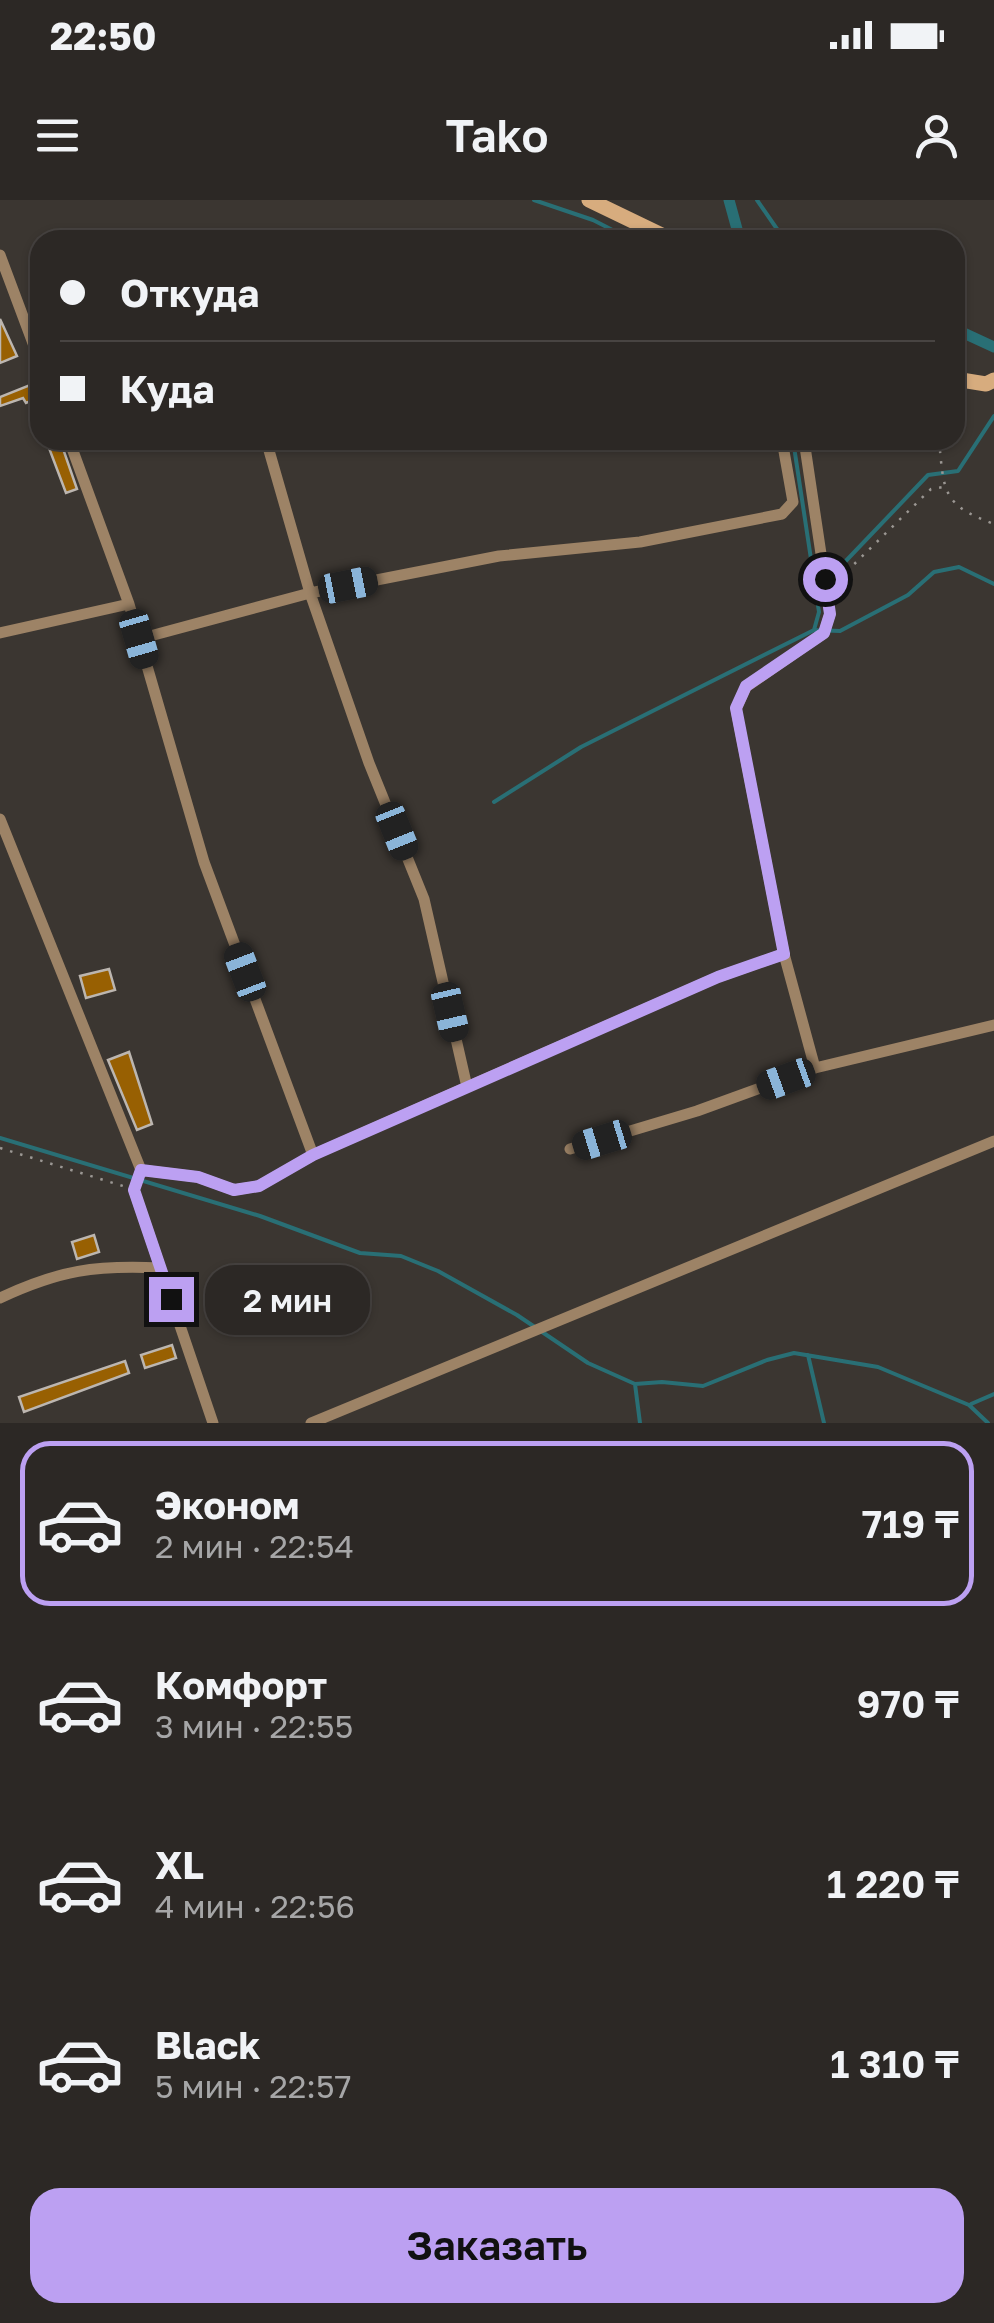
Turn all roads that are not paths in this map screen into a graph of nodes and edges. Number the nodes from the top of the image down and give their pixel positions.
1 (589, 200) edge
2 (651, 230) edge
3 (0, 254) edge
4 (30, 335) edge
5 (994, 380) edge
6 (965, 381) edge
7 (73, 450) edge
8 (269, 450) edge
9 (784, 450) edge
10 (805, 450) edge
11 (310, 593) junction
12 (129, 604) junction
13 (0, 633) edge
14 (139, 639) junction
15 (0, 819) edge
16 (784, 954) junction
17 (994, 1025) edge
18 (815, 1068) junction
19 (467, 1087) junction
20 (994, 1142) edge
21 (570, 1149) dead end
22 (313, 1155) junction
23 (141, 1170) junction
24 (160, 1268) junction
25 (0, 1298) edge
26 (213, 1423) edge
27 (311, 1423) edge

1 - 2 street
3 - 4 street
5 - 6 street
7 - 12 street
8 - 11 street
9 - 11 street
10 - 16 street
11 - 14 street
11 - 19 street
12 - 13 street
12 - 14 street
14 - 22 street
15 - 23 street
16 - 18 street
16 - 19 street
17 - 18 street
18 - 21 street
19 - 22 street
20 - 27 street
22 - 23 street
23 - 24 street
24 - 25 street
24 - 26 street

